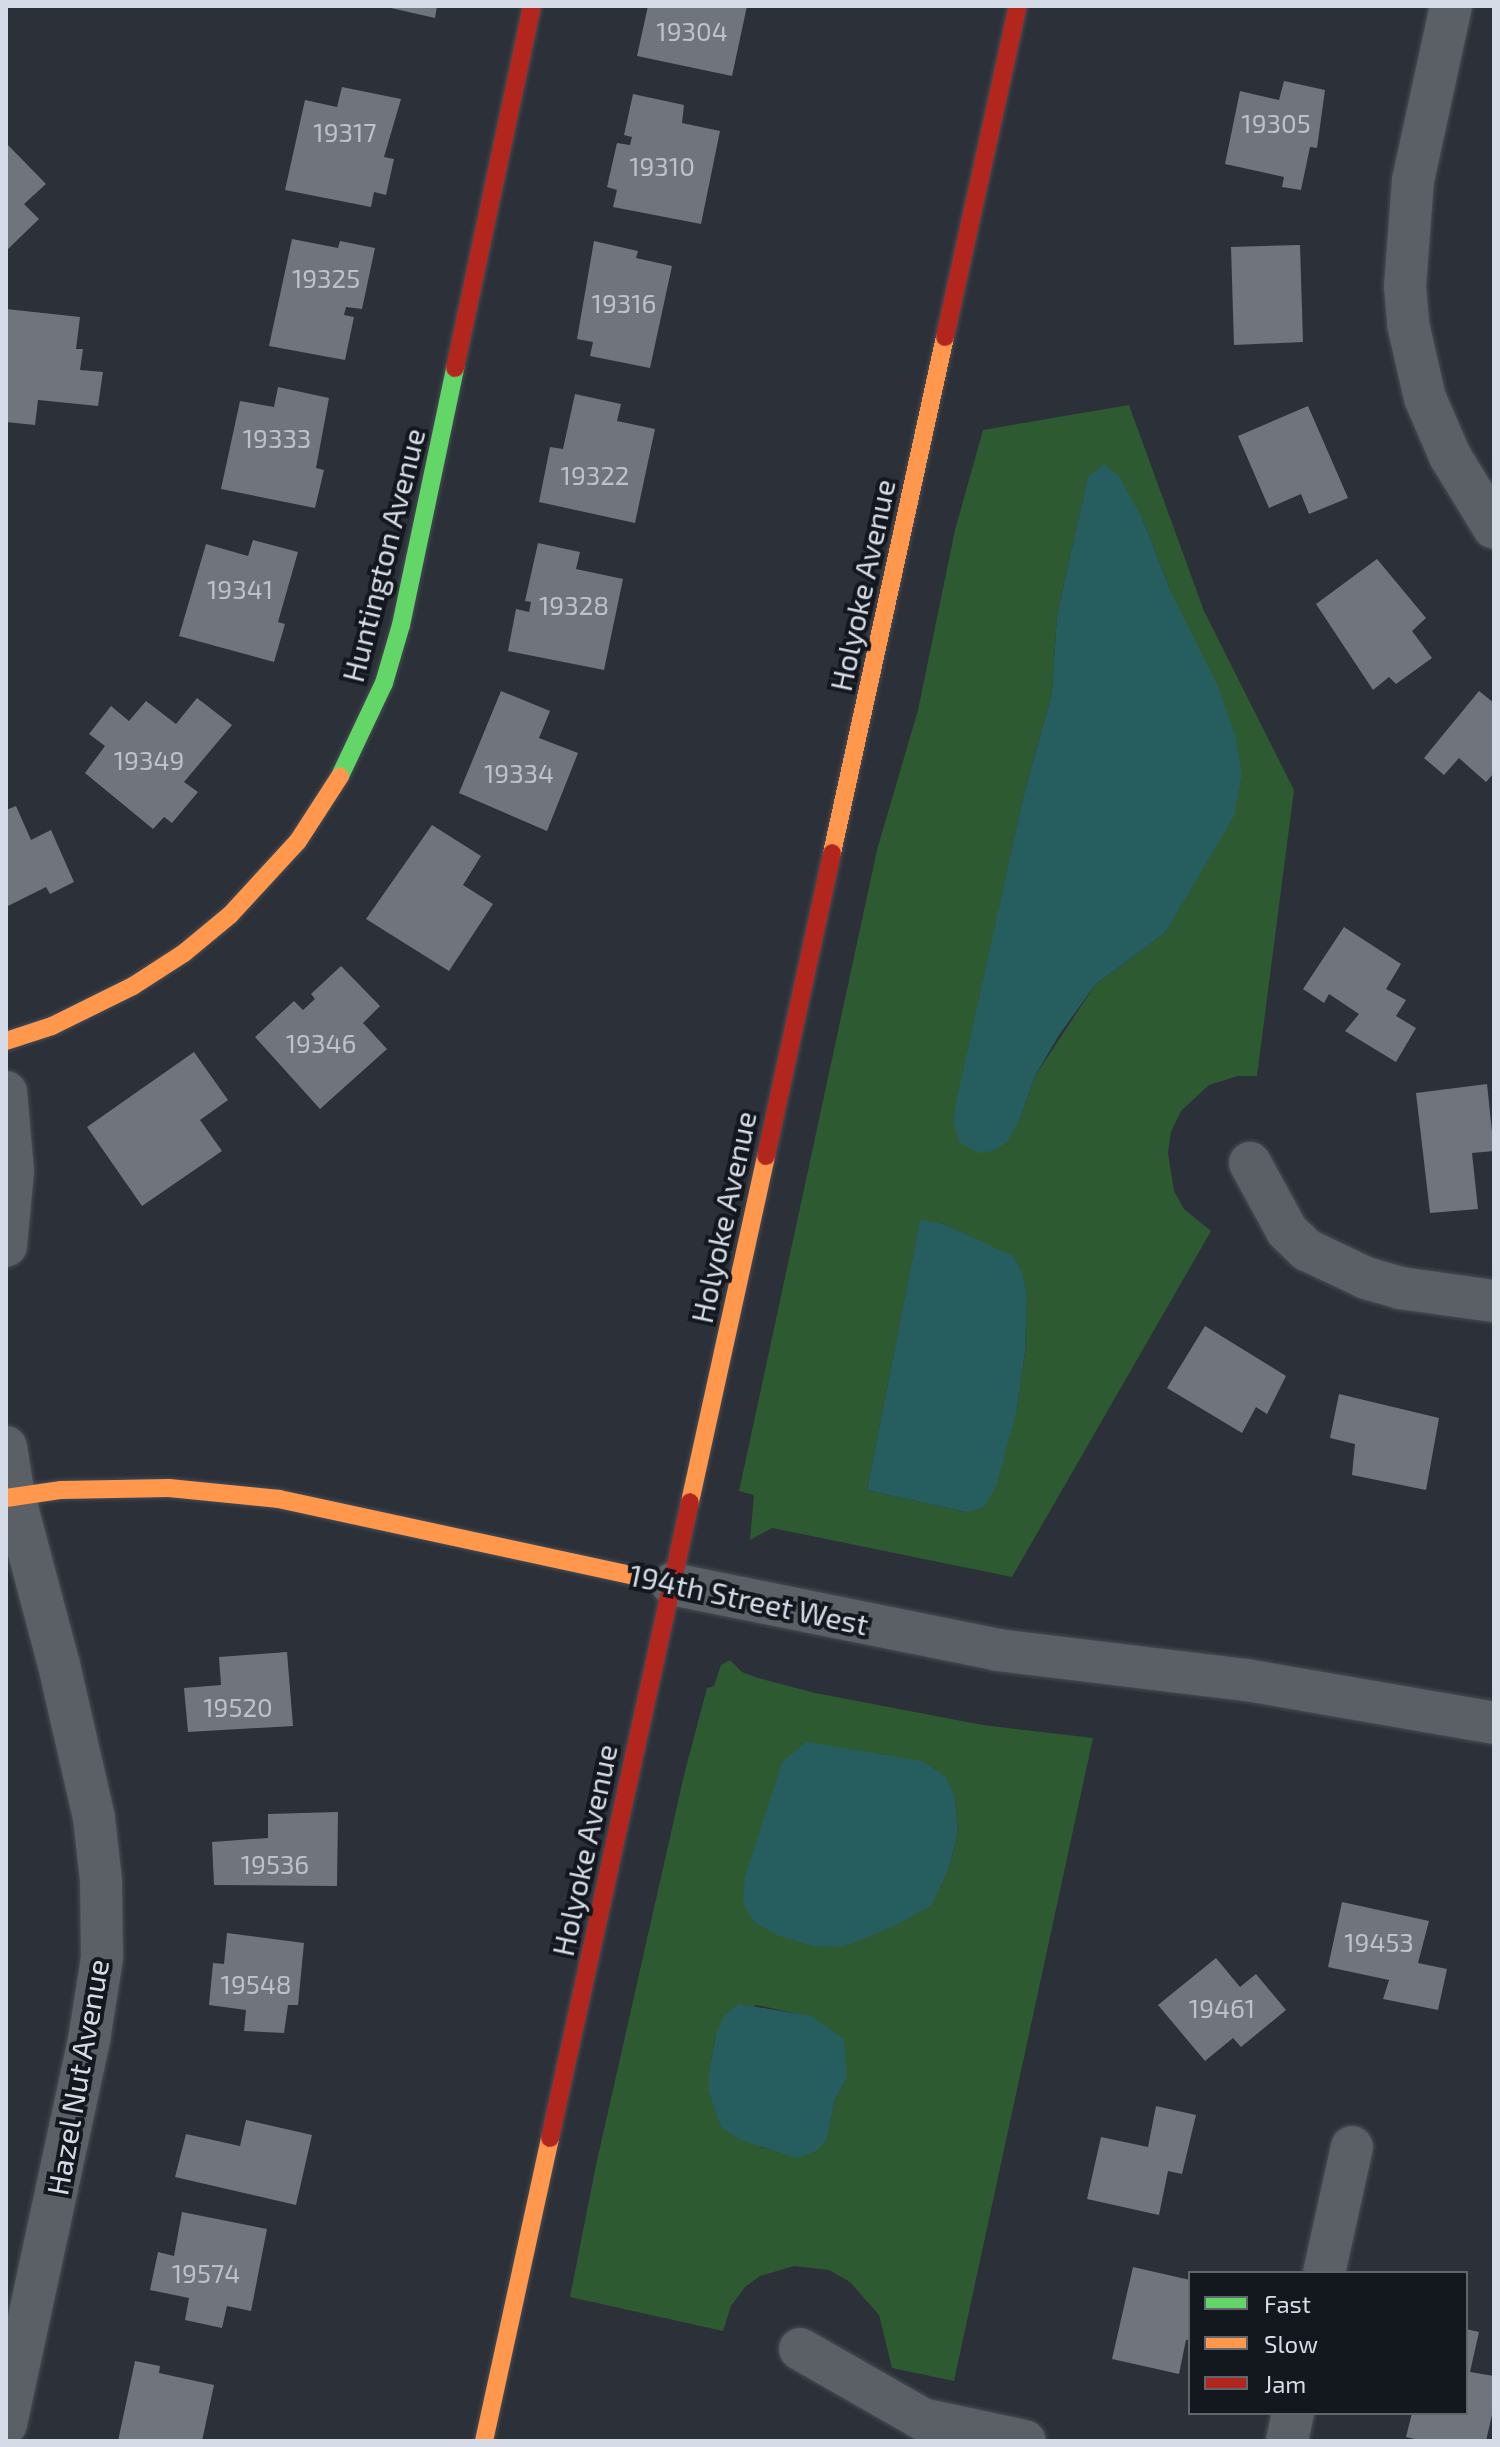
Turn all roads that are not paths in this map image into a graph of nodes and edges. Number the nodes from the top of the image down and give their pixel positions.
1 (532, 6) edge
2 (1018, 6) edge
3 (1451, 6) edge
4 (1494, 528) edge
5 (6, 1041) edge
6 (6, 1092) edge
7 (1250, 1163) dead end
8 (6, 1246) edge
9 (1494, 1301) edge
10 (6, 1447) edge
11 (10, 1497) edge
12 (672, 1584) junction
13 (1494, 1723) edge
14 (1352, 2147) dead end
15 (1324, 2271) edge
16 (800, 2349) dead end
17 (1293, 2415) edge
18 (6, 2424) edge
19 (484, 2441) edge
20 (1025, 2441) edge
21 (1287, 2441) edge

1 - 5 street, Huntington Avenue
2 - 12 street, Holyoke Avenue
3 - 4 street
6 - 8 street
7 - 9 street
10 - 11 street, Hazel Nut Avenue
11 - 12 street, 194th Street West
11 - 18 street, Hazel Nut Avenue
12 - 13 street, 194th Street West
12 - 19 street, Holyoke Avenue
14 - 15 street
16 - 20 street
17 - 21 street

